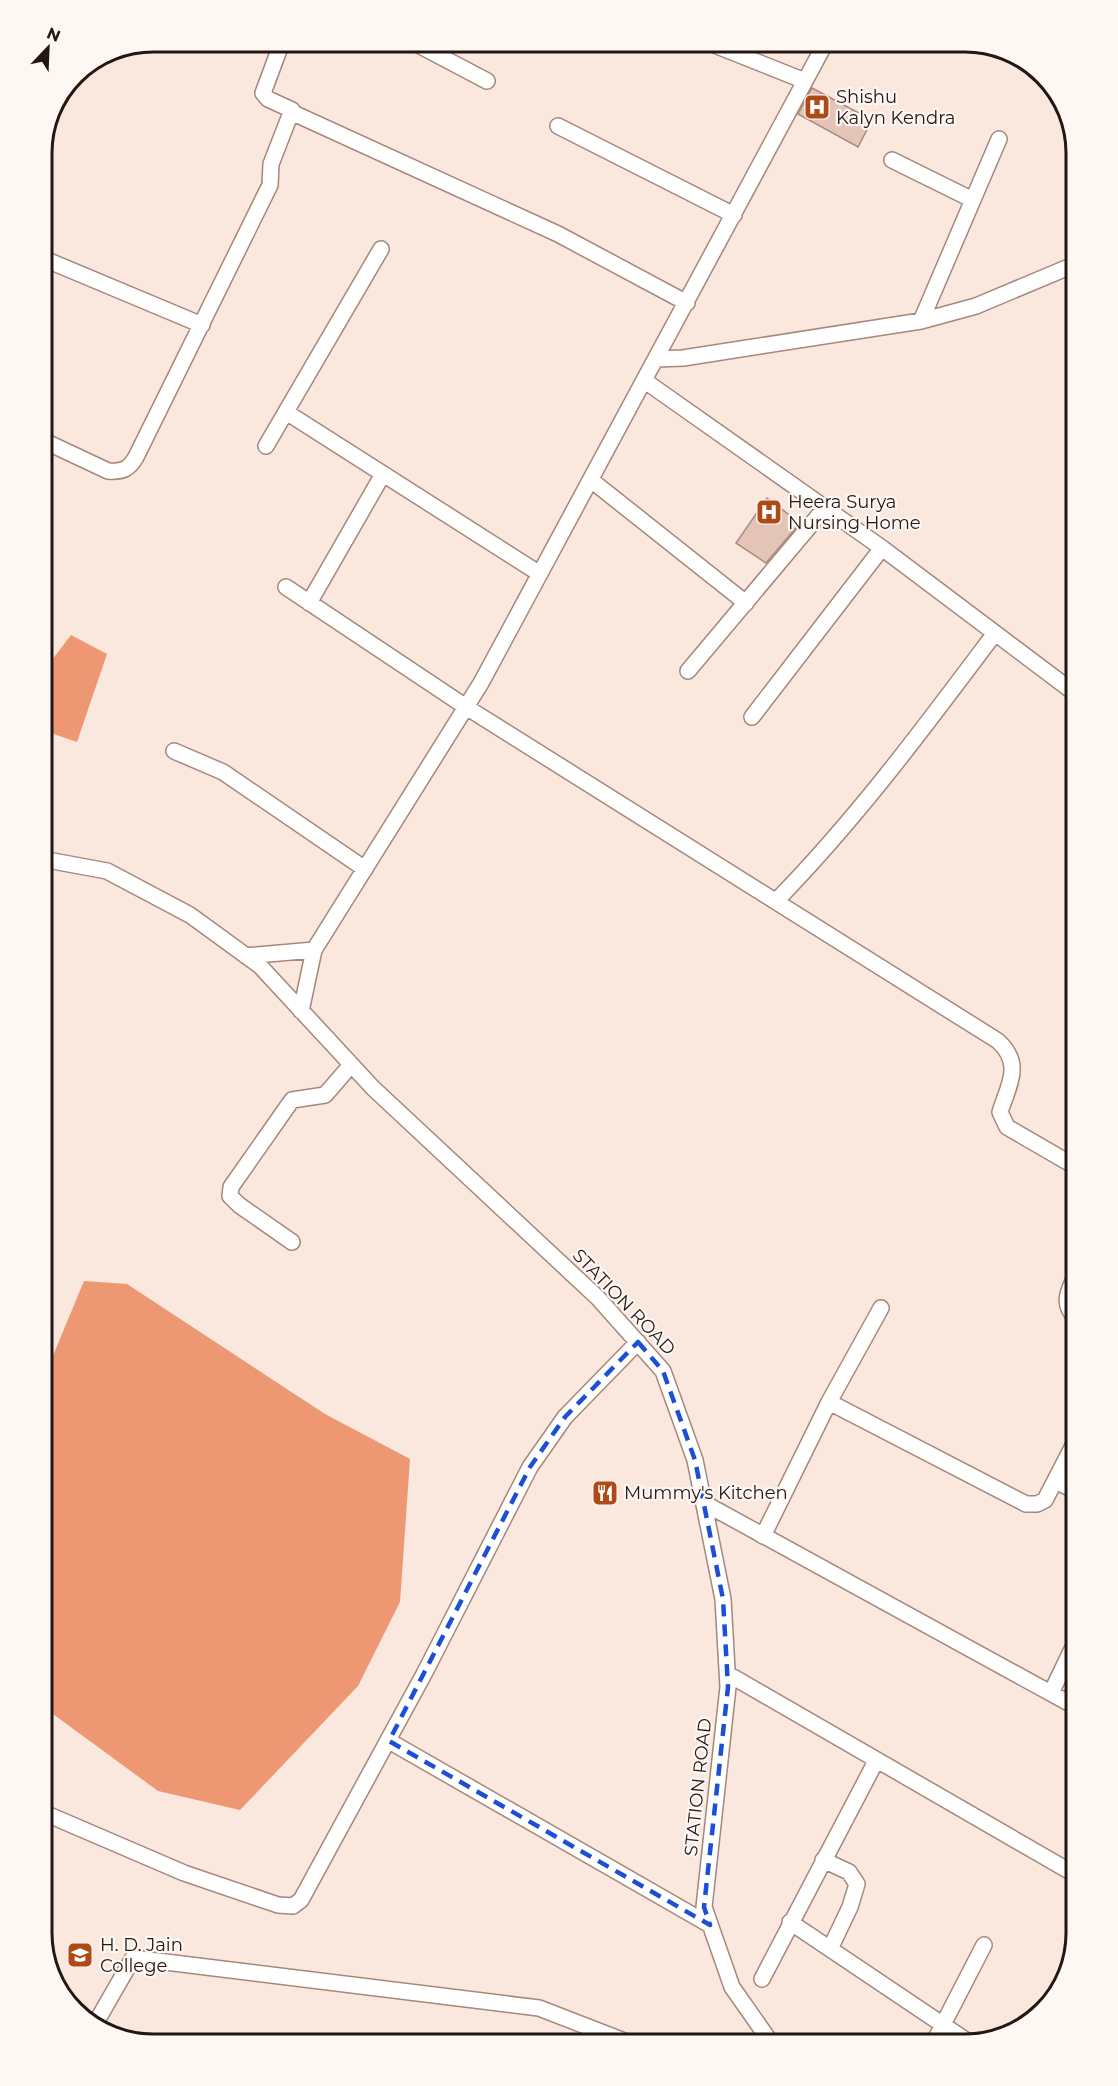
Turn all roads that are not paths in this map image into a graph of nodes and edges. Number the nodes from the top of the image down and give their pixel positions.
1 (278, 52) edge
2 (433, 52) edge
3 (734, 53) edge
4 (820, 53) edge
5 (487, 81) dead end
6 (805, 81) junction
7 (291, 112) junction
8 (558, 126) dead end
9 (999, 139) dead end
10 (892, 160) dead end
11 (973, 200) junction
12 (734, 215) junction
13 (381, 249) dead end
14 (53, 263) edge
15 (1066, 268) edge
16 (687, 303) junction
17 (921, 321) junction
18 (202, 325) junction
19 (657, 359) junction
20 (645, 381) junction
21 (286, 412) junction
22 (53, 445) edge
23 (266, 446) dead end
24 (383, 474) junction
25 (591, 480) junction
26 (825, 508) junction
27 (882, 548) junction
28 (540, 574) junction
29 (286, 587) dead end
30 (309, 603) junction
31 (746, 603) junction
32 (995, 633) junction
33 (688, 671) dead end
34 (1066, 686) edge
35 (466, 707) junction
36 (752, 717) dead end
37 (174, 751) dead end
38 (53, 861) edge
39 (365, 869) junction
40 (777, 900) junction
41 (314, 950) junction
42 (246, 956) junction
43 (301, 1011) junction
44 (351, 1065) junction
45 (1066, 1161) edge
46 (292, 1242) dead end
47 (881, 1308) dead end
48 (638, 1342) junction
49 (829, 1402) junction
50 (1066, 1460) edge
51 (1055, 1481) junction
52 (1066, 1486) edge
53 (704, 1503) junction
54 (763, 1536) junction
55 (1066, 1662) edge
56 (728, 1674) junction
57 (1051, 1693) junction
58 (1066, 1701) edge
59 (389, 1741) junction
60 (876, 1761) junction
61 (52, 1816) edge
62 (823, 1860) junction
63 (1066, 1869) edge
64 (790, 1922) junction
65 (710, 1924) junction
66 (984, 1946) dead end
67 (830, 1949) junction
68 (762, 1979) dead end
69 (99, 2017) edge
70 (943, 2025) junction
71 (603, 2034) edge
72 (765, 2034) edge
73 (938, 2034) edge
74 (956, 2034) edge

1 - 7 street
2 - 5 street
3 - 6 street
4 - 6 street
6 - 12 street
7 - 16 street
7 - 18 street
8 - 12 street
9 - 11 street
10 - 11 street
11 - 17 street
12 - 16 street
13 - 21 street
14 - 18 street
15 - 17 street
16 - 19 street
17 - 19 street
18 - 22 street
19 - 20 street
20 - 25 street
20 - 26 street
21 - 23 street
21 - 24 street
24 - 28 street
24 - 30 street
25 - 28 street
25 - 31 street
26 - 27 street
26 - 31 street
27 - 32 street
27 - 36 street
28 - 35 street
29 - 30 street
30 - 35 street
31 - 33 street
32 - 34 street
32 - 40 street
35 - 39 street
35 - 40 street
37 - 39 street
38 - 42 street, STATION ROAD
39 - 41 street
40 - 45 street
41 - 42 street
41 - 43 street
42 - 43 street, STATION ROAD
43 - 44 street, STATION ROAD
44 - 46 street
44 - 48 street, STATION ROAD
47 - 49 street
48 - 53 street, STATION ROAD
48 - 59 street
49 - 51 street
49 - 54 street
50 - 51 street
51 - 52 street
53 - 54 street
53 - 56 street, STATION ROAD
54 - 57 street
55 - 57 street
56 - 60 street
56 - 65 street, STATION ROAD
57 - 58 street
59 - 61 street
59 - 65 street
60 - 62 street
60 - 63 street
62 - 64 street
62 - 67 street
64 - 67 street
64 - 68 street
65 - 72 street, STATION ROAD
66 - 70 street
67 - 70 street
69 - 71 street
70 - 73 street
70 - 74 street

